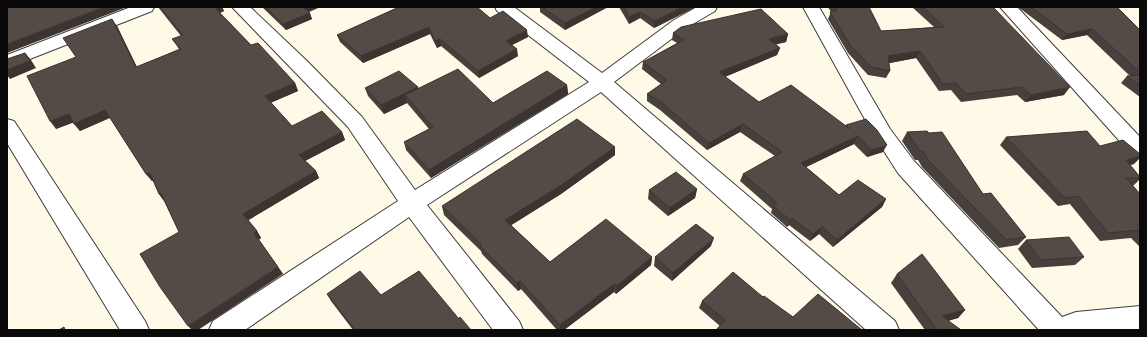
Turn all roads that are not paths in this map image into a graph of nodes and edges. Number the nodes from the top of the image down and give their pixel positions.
1 (146, 7) edge
2 (240, 7) edge
3 (503, 7) edge
4 (709, 7) edge
5 (811, 7) edge
6 (1008, 7) edge
7 (7, 62) edge
8 (602, 82) junction
9 (7, 126) edge
10 (1140, 150) edge
11 (412, 203) junction
12 (1140, 318) edge
13 (134, 330) edge
14 (224, 330) edge
15 (509, 330) edge
16 (885, 330) edge
17 (1056, 330) edge
18 (1063, 330) edge

1 - 7 street
2 - 11 street
3 - 8 street
4 - 8 street
5 - 17 street
6 - 10 street
8 - 11 street
8 - 16 street
9 - 13 street
11 - 14 street
11 - 15 street
12 - 18 street

